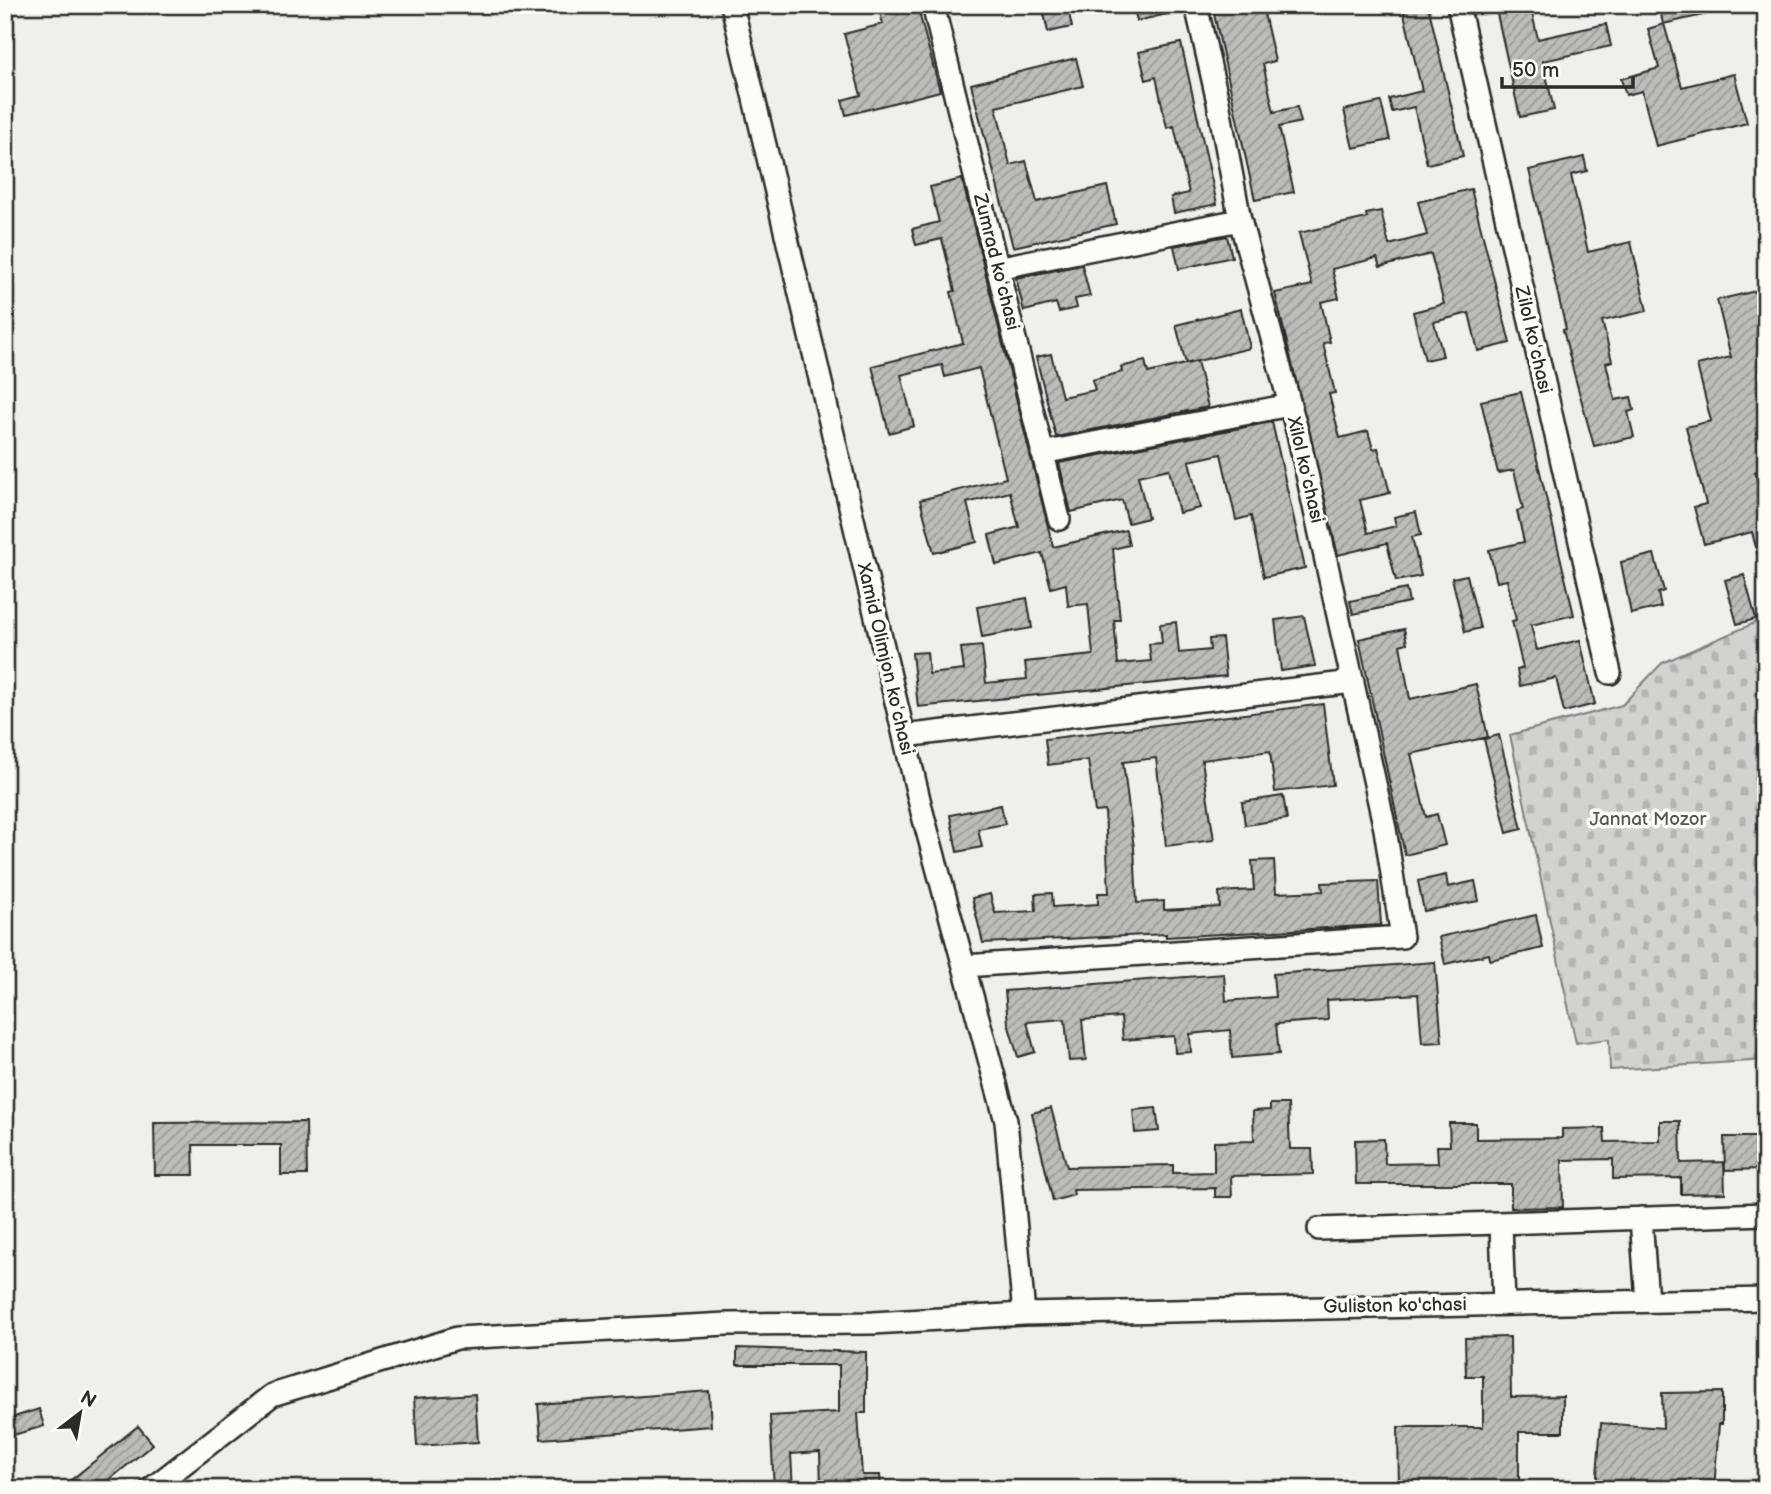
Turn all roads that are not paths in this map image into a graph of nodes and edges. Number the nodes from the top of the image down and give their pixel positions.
1 (732, 5) edge
2 (933, 5) edge
3 (1196, 5) edge
4 (1458, 5) edge
5 (1240, 220) junction
6 (997, 268) junction
7 (1290, 405) junction
8 (1042, 453) junction
9 (1059, 519) dead end
10 (1610, 673) dead end
11 (1353, 682) junction
12 (904, 736) junction
13 (964, 966) junction
14 (1766, 1214) edge
15 (1640, 1218) junction
16 (1501, 1225) junction
17 (1319, 1229) dead end
18 (1766, 1299) edge
19 (1647, 1301) junction
20 (1504, 1304) junction
21 (1024, 1314) junction
22 (151, 1489) edge

1 - 12 street, Xamid Olimjon koʻchasi
2 - 6 street, Zumrad koʻchasi
3 - 5 street, Xilol koʻchasi
4 - 10 street, Zilol koʻchasi
5 - 6 street
5 - 7 street, Xilol koʻchasi
6 - 8 street, Zumrad koʻchasi
7 - 8 street
7 - 11 street, Xilol koʻchasi
8 - 9 street, Zumrad koʻchasi
11 - 12 street
11 - 13 street, Xilol koʻchasi
12 - 13 street, Xamid Olimjon koʻchasi
13 - 21 street, Xamid Olimjon koʻchasi
14 - 15 street
15 - 16 street
15 - 19 street
16 - 17 street
16 - 20 street
18 - 19 street, Guliston ko'chasi
19 - 20 street, Guliston ko'chasi
20 - 21 street, Guliston ko'chasi
21 - 22 street, Guliston ko'chasi

